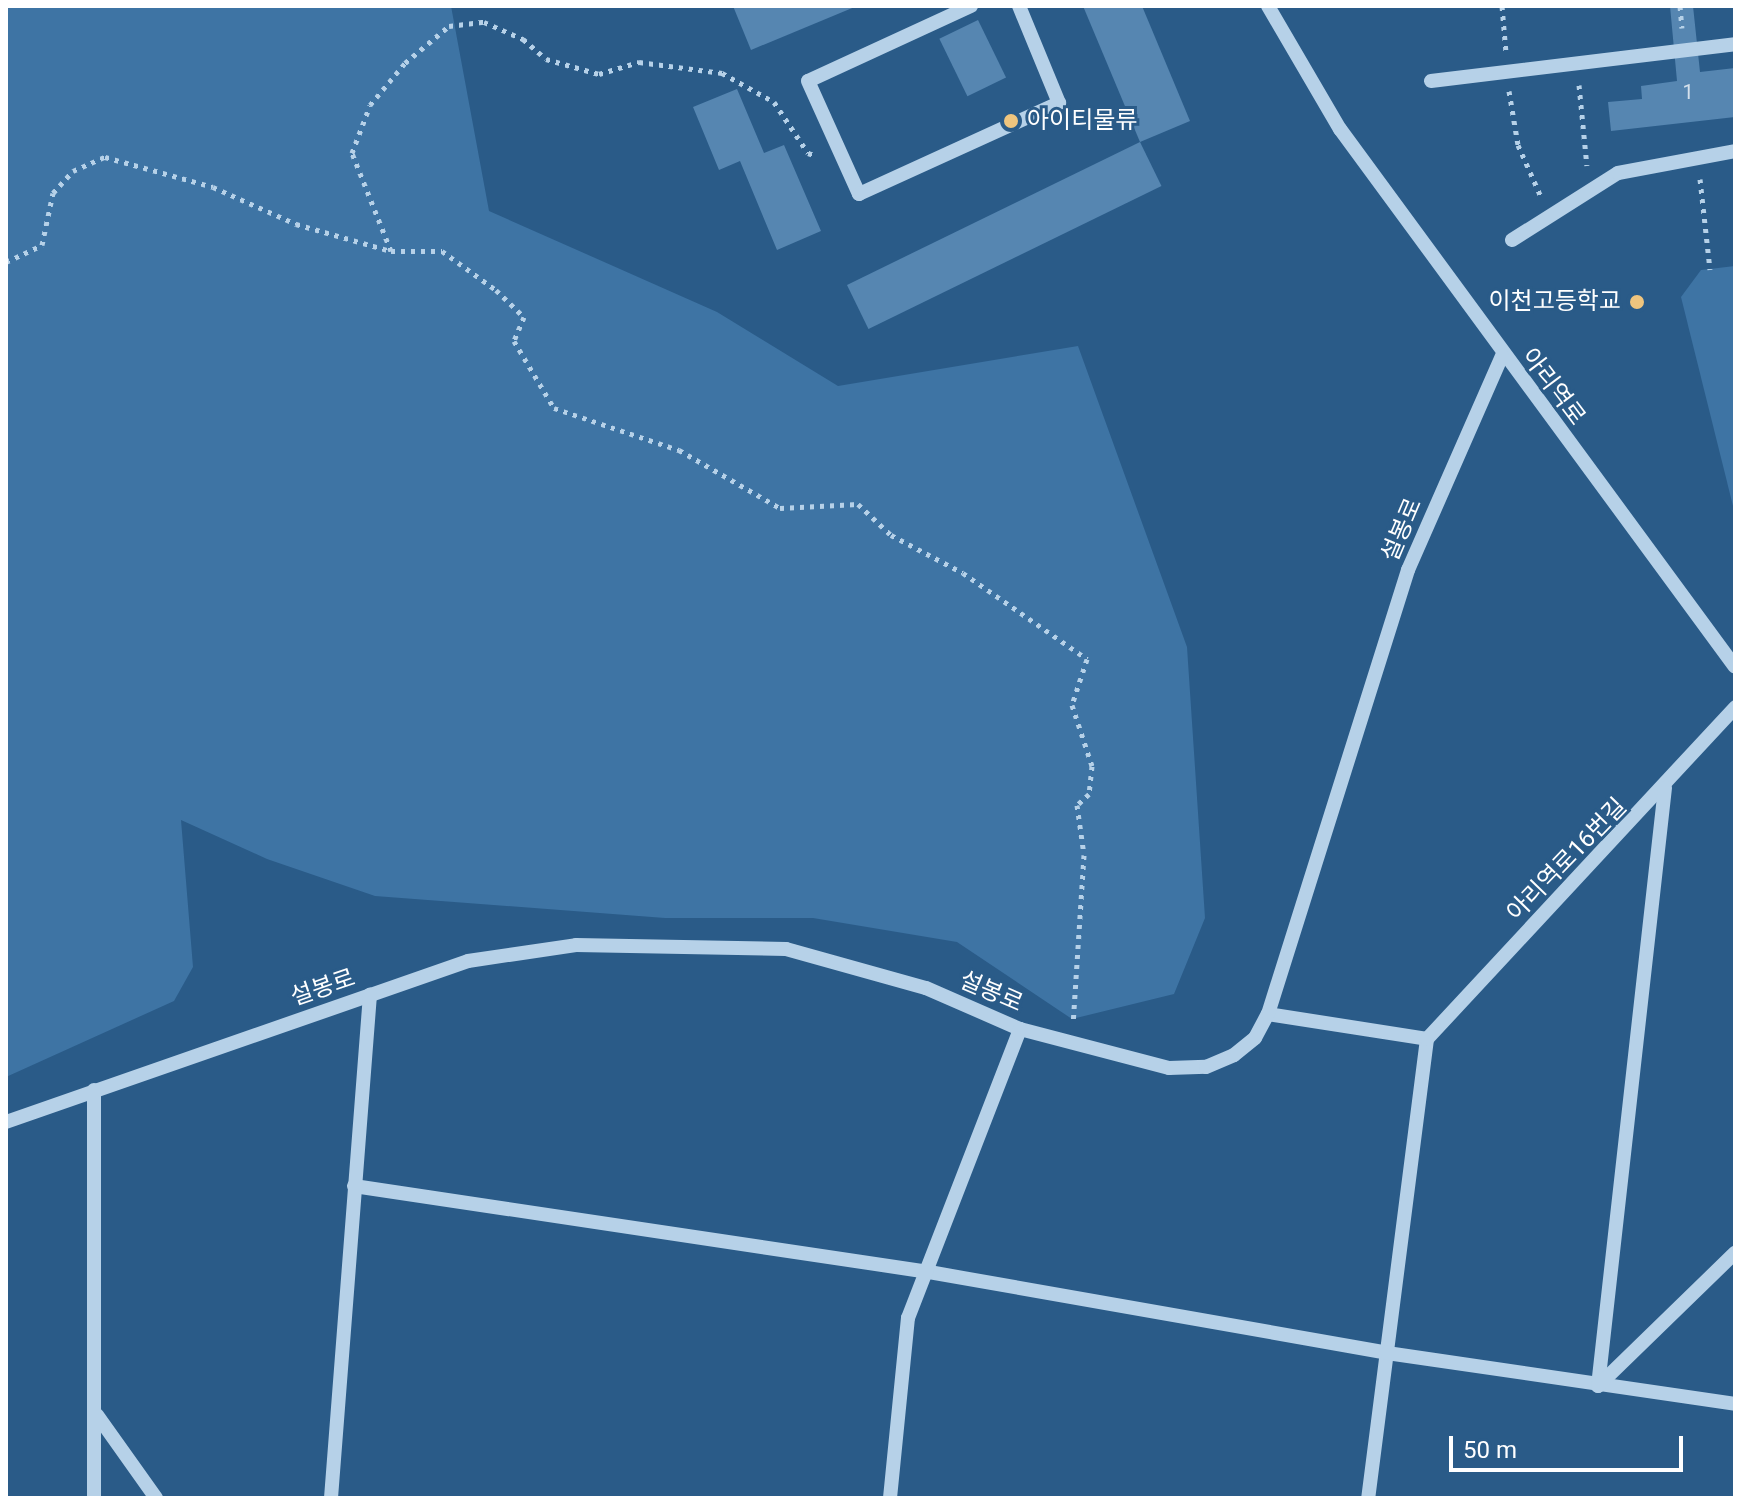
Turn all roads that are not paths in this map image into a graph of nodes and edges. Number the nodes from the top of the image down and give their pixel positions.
1 (971, 6) edge
2 (1019, 6) edge
3 (1268, 6) edge
4 (1735, 44) edge
5 (1431, 81) dead end
6 (1735, 151) edge
7 (1512, 240) dead end
8 (1502, 356) junction
9 (1735, 667) edge
10 (1735, 707) edge
11 (1665, 788) junction
12 (370, 995) junction
13 (1268, 1014) junction
14 (1020, 1029) junction
15 (1427, 1039) junction
16 (94, 1090) junction
17 (6, 1122) edge
18 (354, 1186) junction
19 (1735, 1253) edge
20 (929, 1272) junction
21 (1387, 1353) junction
22 (1598, 1386) junction
23 (1735, 1404) edge
24 (97, 1414) junction
25 (94, 1498) edge
26 (156, 1498) edge
27 (331, 1498) edge
28 (890, 1498) edge
29 (1368, 1498) edge

1 - 2 street
3 - 8 street, 아리역로
4 - 5 street
6 - 7 street
8 - 9 street, 아리역로
8 - 13 street, 설봉로
10 - 11 street, 아리역로16번길
11 - 15 street, 아리역로16번길
11 - 22 street
12 - 14 street, 설봉로
12 - 16 street, 설봉로
12 - 18 street
13 - 14 street, 설봉로
13 - 15 street
14 - 20 street
15 - 21 street
16 - 17 street, 설봉로
16 - 24 street
18 - 20 street
18 - 27 street
19 - 22 street
20 - 21 street
20 - 28 street
21 - 22 street
21 - 29 street
22 - 23 street
24 - 25 street
24 - 26 street

